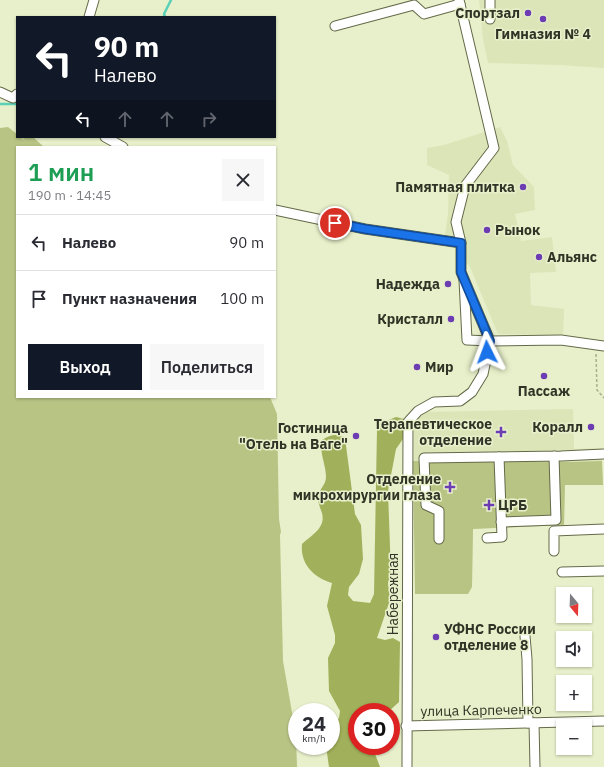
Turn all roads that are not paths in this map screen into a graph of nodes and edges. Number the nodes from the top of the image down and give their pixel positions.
1 (94, 0) edge
2 (490, 0) edge
3 (460, 2) edge
4 (90, 16) edge
5 (490, 19) dead end
6 (335, 26) dead end
7 (0, 92) edge
8 (16, 97) edge
9 (107, 138) edge
10 (121, 146) edge
11 (276, 210) edge
12 (461, 243) junction
13 (464, 280) junction
14 (490, 341) junction
15 (601, 345) edge
16 (604, 454) edge
17 (554, 456) junction
18 (499, 457) junction
19 (502, 522) junction
20 (604, 529) edge
21 (487, 538) dead end
22 (439, 539) dead end
23 (554, 551) dead end
24 (604, 571) edge
25 (562, 572) dead end
26 (525, 636) dead end
27 (604, 720) edge
28 (531, 723) junction
29 (406, 726) junction
30 (407, 767) edge
31 (535, 767) edge

1 - 4 street
2 - 5 street
3 - 6 street
3 - 12 street
7 - 8 street
9 - 10 street
11 - 12 street
12 - 13 street
13 - 14 street
13 - 14 street
14 - 15 street
14 - 29 street, Набережная
16 - 17 street
17 - 18 street
17 - 19 street
18 - 19 street
18 - 22 street
19 - 21 street
20 - 23 street
24 - 25 street
26 - 28 street
27 - 28 street, улица Карпеченко
28 - 29 street, улица Карпеченко
28 - 31 street
29 - 30 street, Набережная

